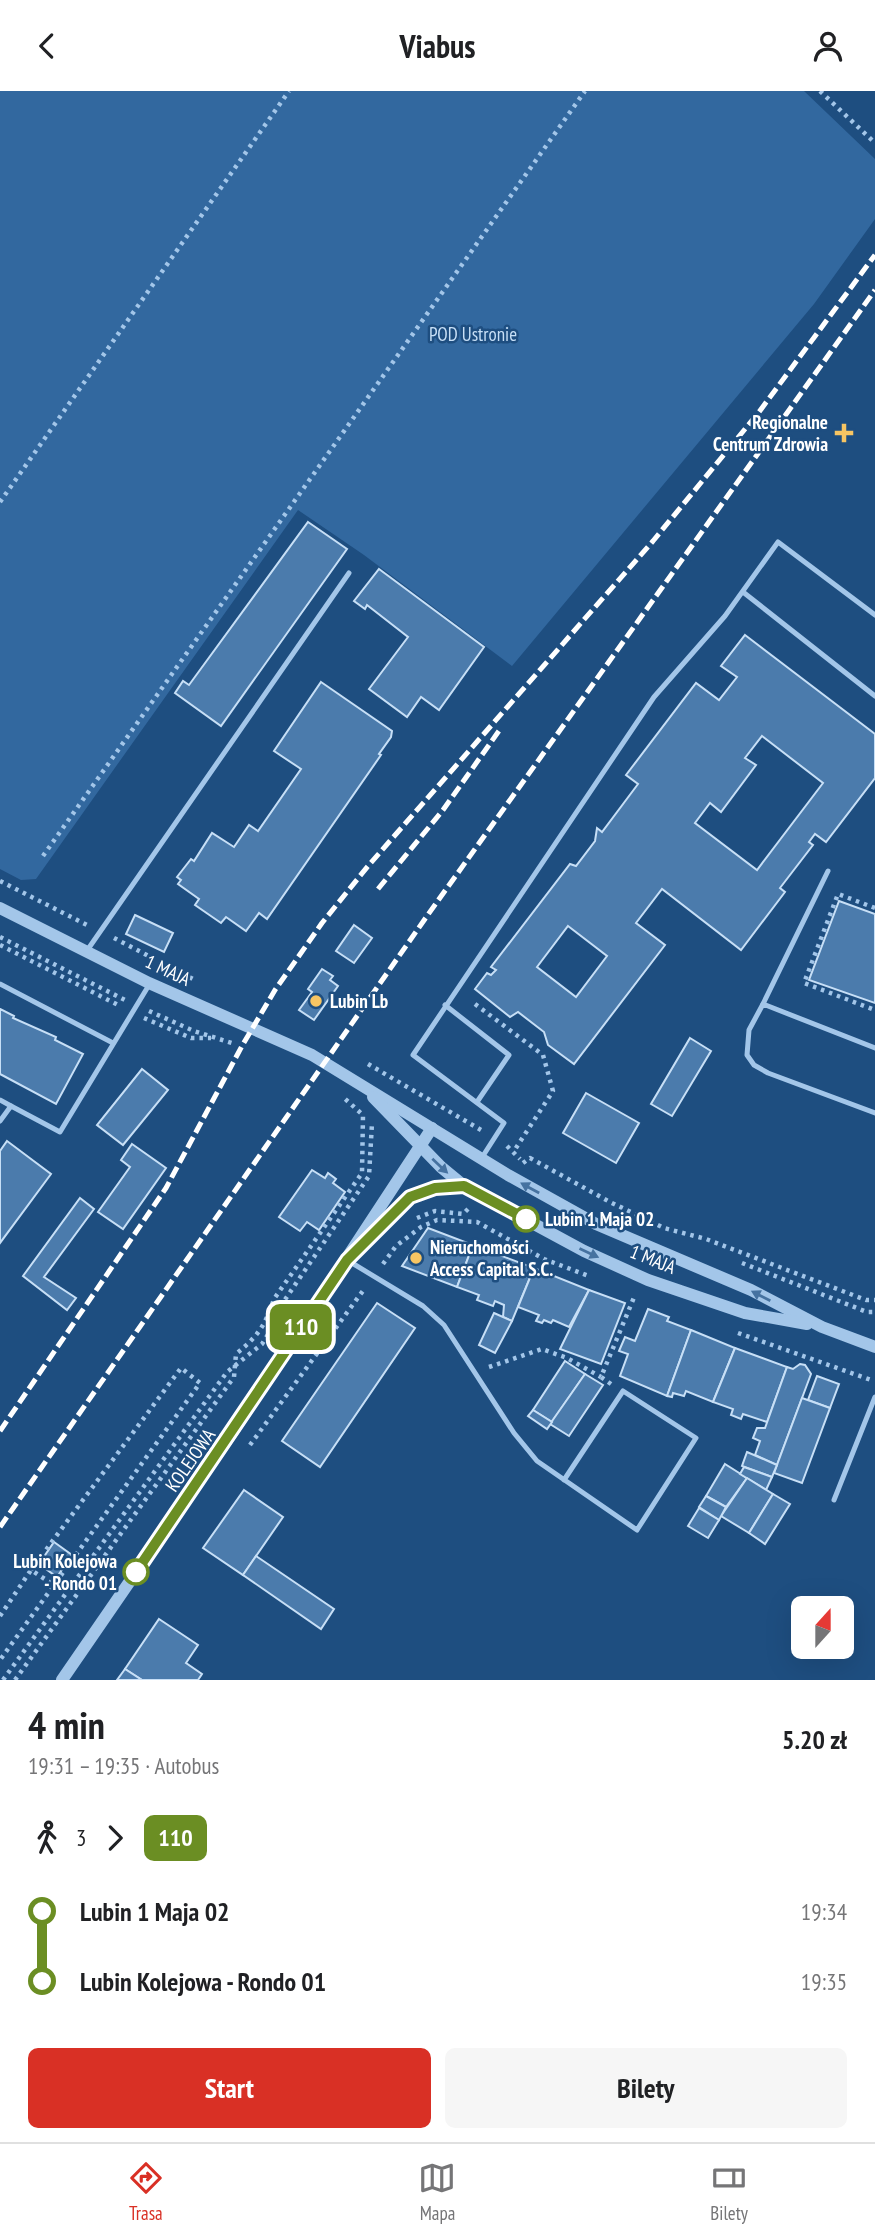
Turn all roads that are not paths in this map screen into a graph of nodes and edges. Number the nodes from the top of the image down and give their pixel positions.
1 (349, 573) dead end
2 (743, 592) junction
3 (875, 615) edge
4 (875, 696) edge
5 (828, 871) dead end
6 (0, 908) edge
7 (86, 952) junction
8 (149, 983) junction
9 (0, 984) edge
10 (762, 1004) junction
11 (445, 1005) junction
12 (113, 1043) junction
13 (875, 1048) edge
14 (358, 1082) junction
15 (0, 1100) edge
16 (477, 1102) junction
17 (11, 1106) junction
18 (875, 1114) edge
19 (0, 1121) edge
20 (432, 1128) junction
21 (420, 1146) junction
22 (481, 1159) junction
23 (464, 1186) junction
24 (347, 1260) junction
25 (822, 1327) junction
26 (875, 1347) edge
27 (875, 1397) edge
28 (564, 1480) junction
29 (835, 1500) dead end
30 (62, 1680) edge

1 - 7 lane
2 - 3 lane
2 - 4 lane
2 - 11 lane
5 - 10 lane
6 - 7 street, 1 MAJA
7 - 8 street, 1 MAJA
8 - 12 lane
8 - 14 street, 1 MAJA
9 - 12 lane
10 - 13 lane
10 - 18 lane
11 - 16 lane
11 - 16 lane
12 - 17 lane
14 - 20 street, 1 MAJA
14 - 21 street, 1 MAJA
15 - 17 lane
16 - 22 lane
17 - 19 lane
20 - 21 street, KOLEJOWA
20 - 22 street, 1 MAJA
21 -> 23 street, 1 MAJA
21 - 24 street, KOLEJOWA
25 -> 22 street, 1 MAJA
23 - 24 street, KOLEJOWA
23 -> 25 street, 1 MAJA
24 - 28 lane
24 - 30 street, KOLEJOWA
25 - 26 street, 1 MAJA
27 - 29 lane
28 - 28 lane

